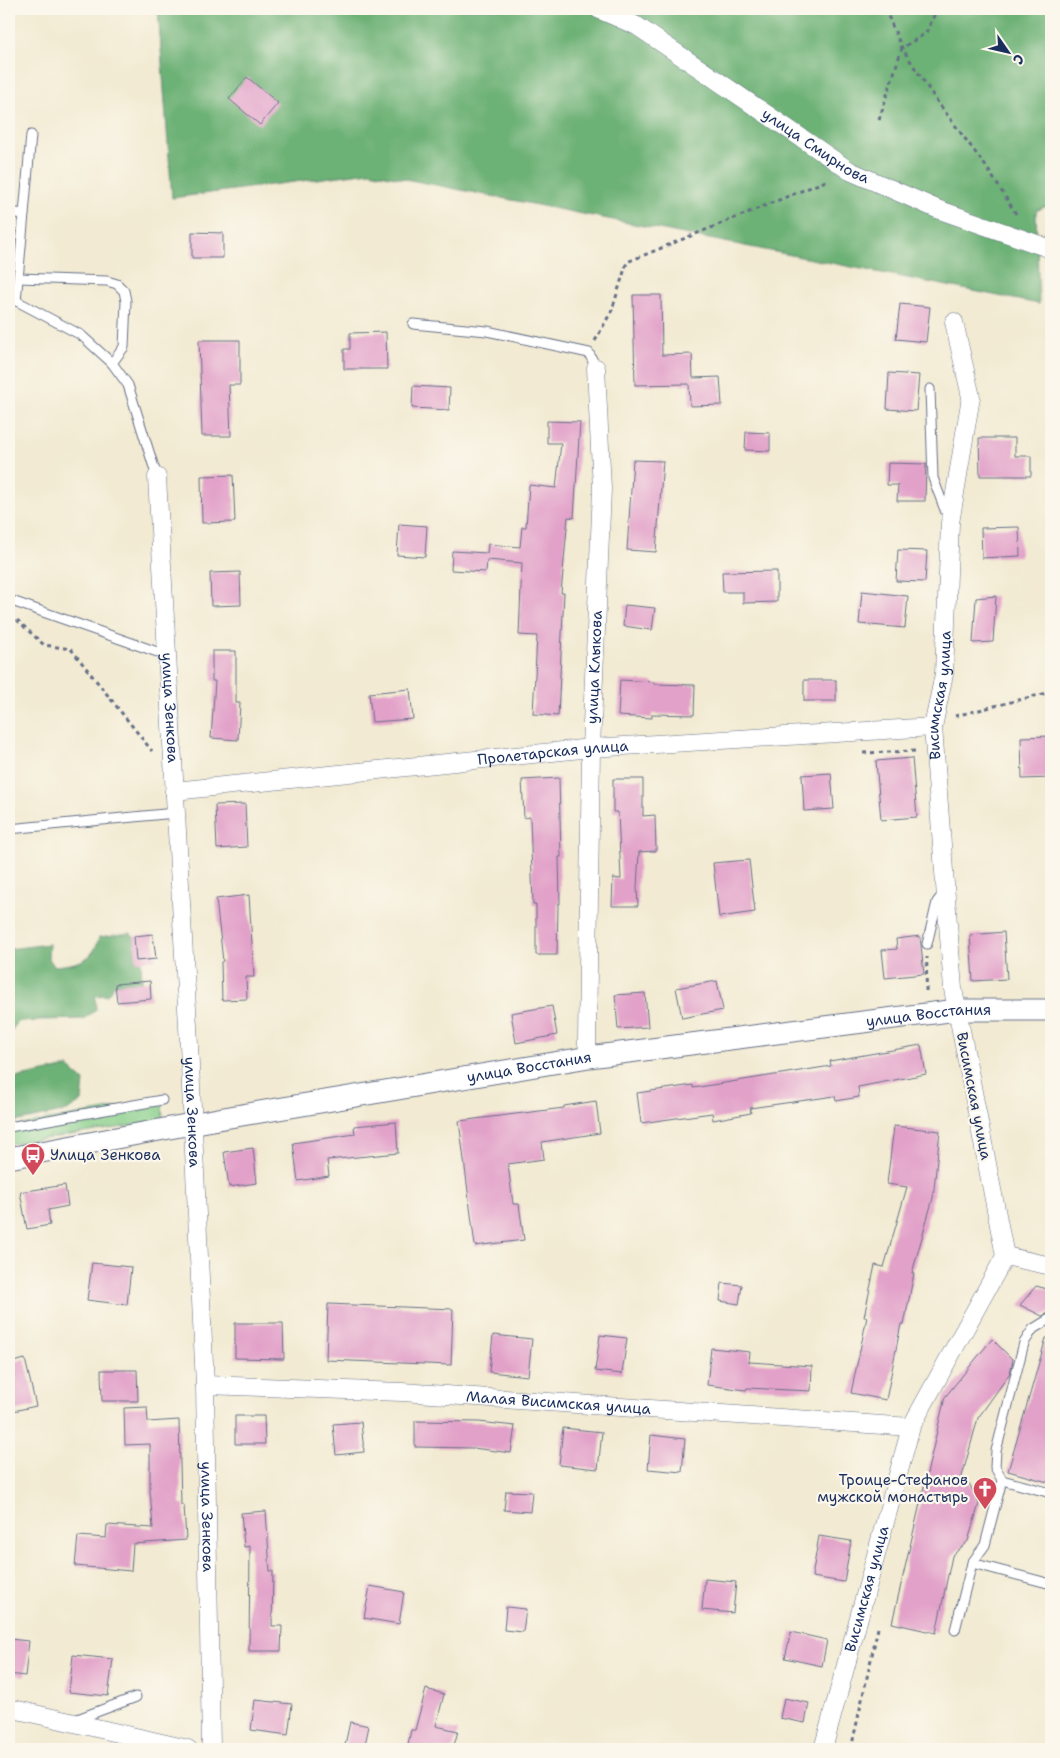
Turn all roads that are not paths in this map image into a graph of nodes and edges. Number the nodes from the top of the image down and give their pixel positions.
1 (598, 9) edge
2 (31, 135) dead end
3 (9, 212) edge
4 (24, 214) junction
5 (1044, 247) edge
6 (18, 278) junction
7 (12, 299) edge
8 (954, 322) dead end
9 (413, 324) dead end
10 (592, 360) joint
11 (112, 363) junction
12 (930, 389) dead end
13 (157, 477) joint
14 (950, 523) junction
15 (9, 600) edge
16 (166, 655) junction
17 (933, 727) junction
18 (591, 748) junction
19 (174, 791) junction
20 (175, 813) junction
21 (9, 829) edge
22 (946, 891) junction
23 (927, 944) road end
24 (957, 1010) junction
25 (1051, 1010) edge
26 (589, 1057) junction
27 (162, 1100) dead end
28 (192, 1125) junction
29 (9, 1126) edge
30 (9, 1158) edge
31 (1005, 1256) junction
32 (1051, 1266) edge
33 (1051, 1318) edge
34 (205, 1385) junction
35 (910, 1427) junction
36 (1002, 1480) junction
37 (1051, 1493) edge
38 (972, 1563) junction
39 (1051, 1584) edge
40 (955, 1630) dead end
41 (136, 1697) dead end
42 (9, 1708) edge
43 (69, 1723) junction
44 (188, 1749) edge
45 (211, 1749) edge
46 (823, 1749) edge

1 - 5 street, улица Смирнова
2 - 4 lane
3 - 4 lane
4 - 6 lane
6 - 7 lane
6 - 11 lane
7 - 11 lane
8 - 14 street, Висимская улица
9 - 10 lane
10 - 18 street, улица Клыкова
11 - 13 lane
12 - 14 lane
13 - 16 street, улица Зенкова
14 - 17 street, Висимская улица
15 - 16 lane
16 - 19 street, улица Зенкова
17 - 18 street, Пролетарская улица
17 - 22 street, Висимская улица
18 - 19 street, Пролетарская улица
18 - 26 street, улица Клыкова
19 - 20 street, улица Зенкова
20 - 21 lane
20 - 28 street, улица Зенкова
22 - 23 lane
22 - 24 street, Висимская улица
24 - 25 street, улица Восстания
24 - 26 street, улица Восстания
24 - 31 street, Висимская улица
26 - 28 street, улица Восстания
27 - 29 lane
28 - 30 street, улица Восстания
28 - 34 street, улица Зенкова
31 - 32 street
31 - 35 street, Висимская улица
33 - 36 lane
34 - 35 street, Малая Висимская улица
34 - 45 street, улица Зенкова
35 - 46 street, Висимская улица
36 - 37 lane
36 - 38 lane
38 - 39 lane
38 - 40 lane
41 - 43 lane
42 - 43 street
43 - 44 street

